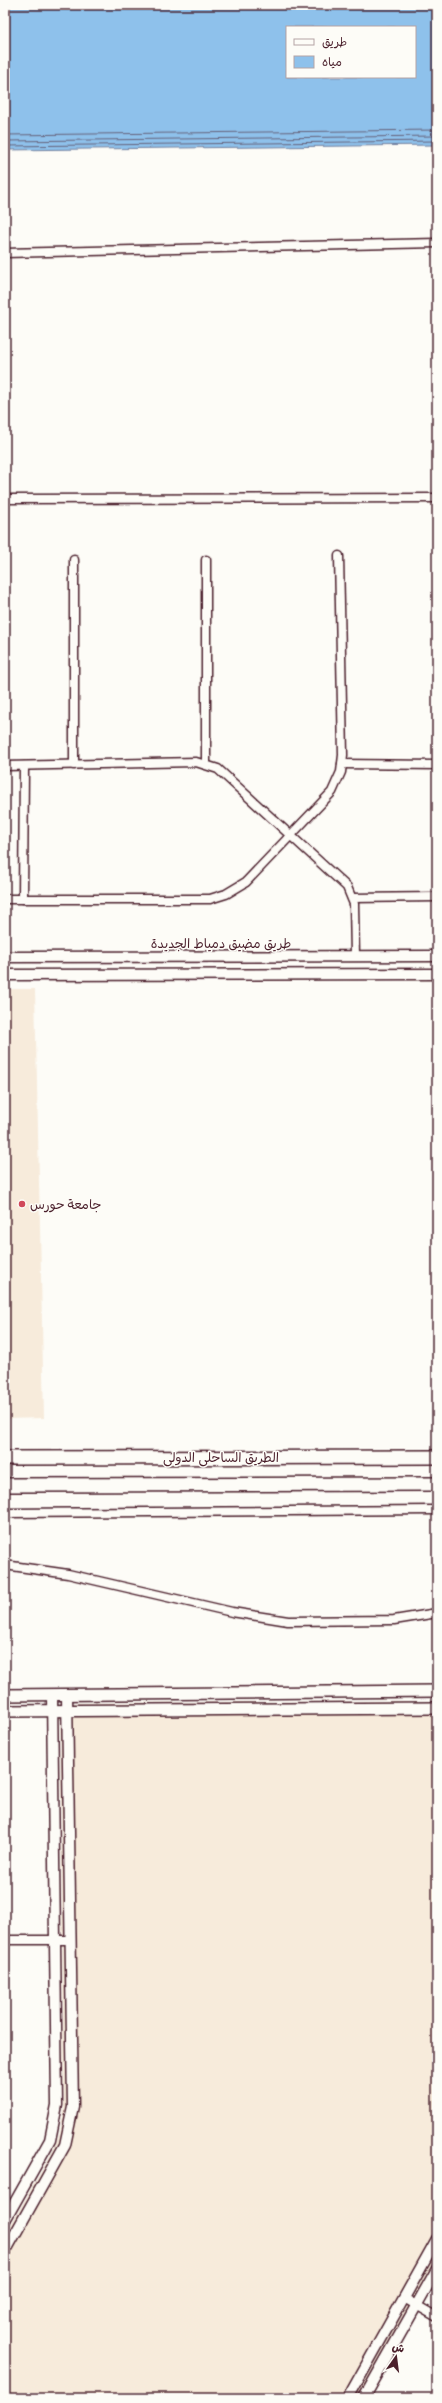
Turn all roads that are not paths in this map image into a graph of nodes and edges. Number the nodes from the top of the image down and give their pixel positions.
1 (437, 243) edge
2 (5, 252) edge
3 (437, 498) edge
4 (5, 499) edge
5 (339, 556) dead end
6 (74, 560) dead end
7 (206, 560) dead end
8 (206, 764) junction
9 (342, 764) junction
10 (74, 765) junction
11 (437, 765) edge
12 (5, 766) edge
13 (24, 766) junction
14 (292, 834) junction
15 (352, 898) junction
16 (437, 898) edge
17 (23, 899) junction
18 (5, 900) edge
19 (277, 956) junction
20 (355, 956) junction
21 (437, 956) edge
22 (5, 957) edge
23 (278, 974) junction
24 (437, 974) edge
25 (5, 975) edge
26 (437, 1457) edge
27 (5, 1458) edge
28 (437, 1484) edge
29 (5, 1485) edge
30 (437, 1510) edge
31 (5, 1513) edge
32 (5, 1565) edge
33 (437, 1613) edge
34 (437, 1691) edge
35 (5, 1695) edge
36 (52, 1695) junction
37 (68, 1695) junction
38 (437, 1708) edge
39 (5, 1711) edge
40 (52, 1711) junction
41 (68, 1711) junction
42 (5, 1940) edge
43 (55, 1940) junction
44 (71, 1940) junction
45 (16, 2202) junction
46 (29, 2209) junction
47 (5, 2220) edge
48 (437, 2239) edge
49 (5, 2252) edge
50 (437, 2269) edge
51 (404, 2298) junction
52 (417, 2305) junction
53 (437, 2317) edge
54 (348, 2398) edge
55 (364, 2398) edge

1 - 2 street
3 - 4 street
5 - 9 street
6 - 10 street
7 - 8 street
8 - 10 street
8 - 14 street
9 - 11 street
9 - 14 street
10 - 13 street
12 - 13 street
13 - 17 street
14 - 15 street
14 - 17 street
15 - 16 street
15 - 20 street
17 - 18 street
19 - 20 street, طريق مضيق دمياط الجديدة
19 - 22 street, طريق مضيق دمياط الجديدة
19 - 23 street
20 - 21 street, طريق مضيق دمياط الجديدة
23 - 24 street
23 - 25 street
26 - 27 highway, الطريق الساحلى الدولى
28 - 29 highway, الطريق الساحلى الدولى
30 - 31 street
32 - 33 street
34 - 37 main road
35 - 36 main road
36 - 37 main road
36 - 40 street
37 - 41 street
38 - 41 main road
39 - 40 main road
40 - 41 main road
40 - 43 street
41 - 44 street
42 - 43 street
43 - 44 street
43 - 45 street
44 - 46 street
45 - 46 street
45 - 47 street
46 - 49 street
48 - 51 street
50 - 52 street
51 - 52 street
51 - 54 street
52 - 53 street
52 - 55 street

